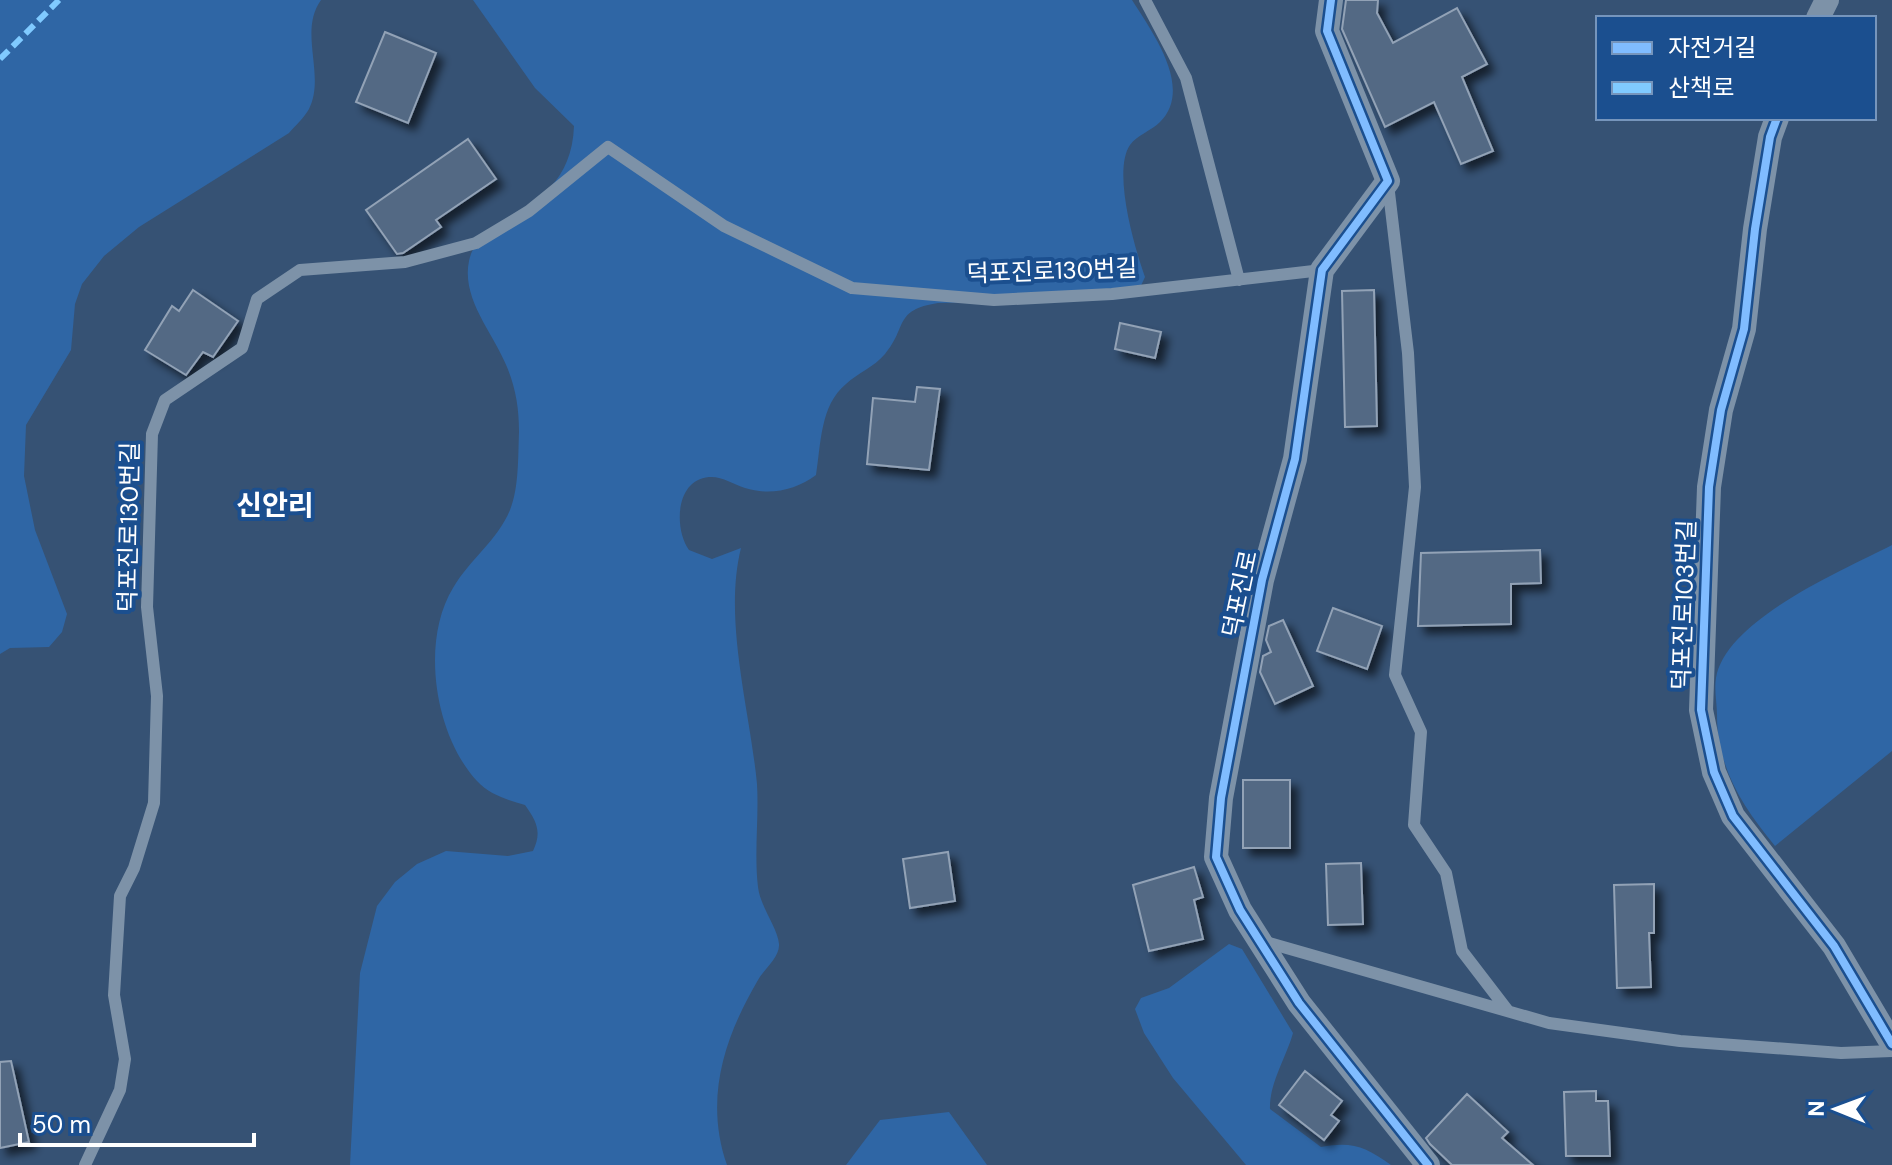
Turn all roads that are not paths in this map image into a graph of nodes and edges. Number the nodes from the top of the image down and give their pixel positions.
1 (1145, 0) edge
2 (1331, 0) edge
3 (1777, 120) edge
4 (1388, 181) junction
5 (1322, 270) junction
6 (1239, 280) junction
7 (1262, 941) junction
8 (1508, 1011) junction
9 (1892, 1044) edge
10 (1892, 1051) edge
11 (85, 1165) edge
12 (1428, 1165) edge

1 - 6 lane
2 - 4 street
3 - 9 street, 덕포진로103번길
4 - 5 street, 덕포진로
4 - 8 lane
5 - 6 lane, 덕포진로130번길
5 - 7 street, 덕포진로
6 - 11 lane, 덕포진로130번길
7 - 8 lane
7 - 12 street, 덕포진로
8 - 10 lane

